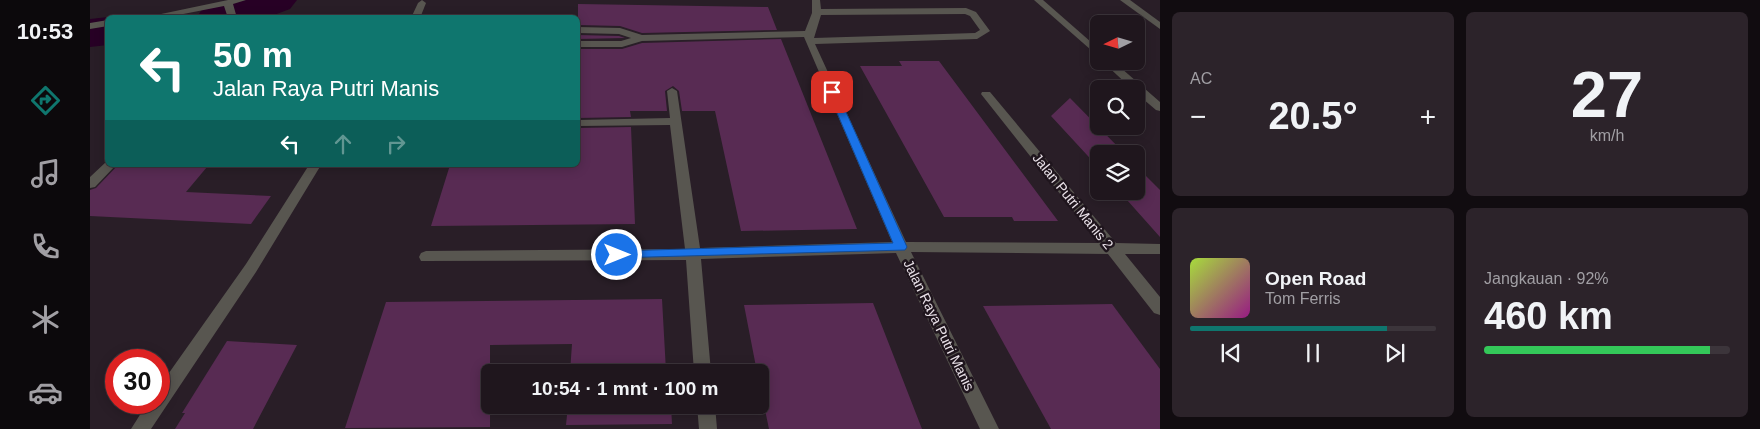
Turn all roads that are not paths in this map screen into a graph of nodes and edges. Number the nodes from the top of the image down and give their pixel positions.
1 (242, 0) edge
2 (1038, 0) edge
3 (1124, 0) edge
4 (229, 4) junction
5 (422, 4) dead end
6 (818, 6) edge
7 (161, 15) edge
8 (232, 15) edge
9 (416, 15) edge
10 (105, 24) edge
11 (90, 26) edge
12 (1160, 26) edge
13 (580, 30) edge
14 (809, 37) junction
15 (642, 38) junction
16 (580, 44) edge
17 (1090, 46) edge
18 (1117, 70) edge
19 (672, 91) dead end
20 (986, 94) dead end
21 (1160, 108) edge
22 (675, 120) junction
23 (580, 122) edge
24 (108, 167) edge
25 (314, 167) edge
26 (90, 184) edge
27 (901, 247) junction
28 (1111, 248) junction
29 (1160, 250) edge
30 (693, 254) junction
31 (426, 257) dead end
32 (1160, 308) edge
33 (703, 364) edge
34 (170, 386) edge
35 (151, 414) edge
36 (707, 414) edge
37 (140, 429) edge
38 (708, 429) edge
39 (990, 429) edge

1 - 4 street
2 - 17 street
3 - 12 street
4 - 7 street
4 - 8 street
5 - 9 street
6 - 14 street
6 - 14 street
10 - 11 street
13 - 15 street
14 - 15 street
14 - 27 street, Jalan Raya Putri Manis
15 - 16 street
18 - 21 street
19 - 22 street
20 - 28 street, Jalan Putri Manis 2
22 - 23 street
22 - 30 street
24 - 26 street
25 - 34 street
27 - 28 street
27 - 30 street
27 - 39 street, Jalan Raya Putri Manis
28 - 29 street
28 - 32 street, Jalan Putri Manis 2
30 - 31 street
30 - 33 street
35 - 37 street
36 - 38 street

